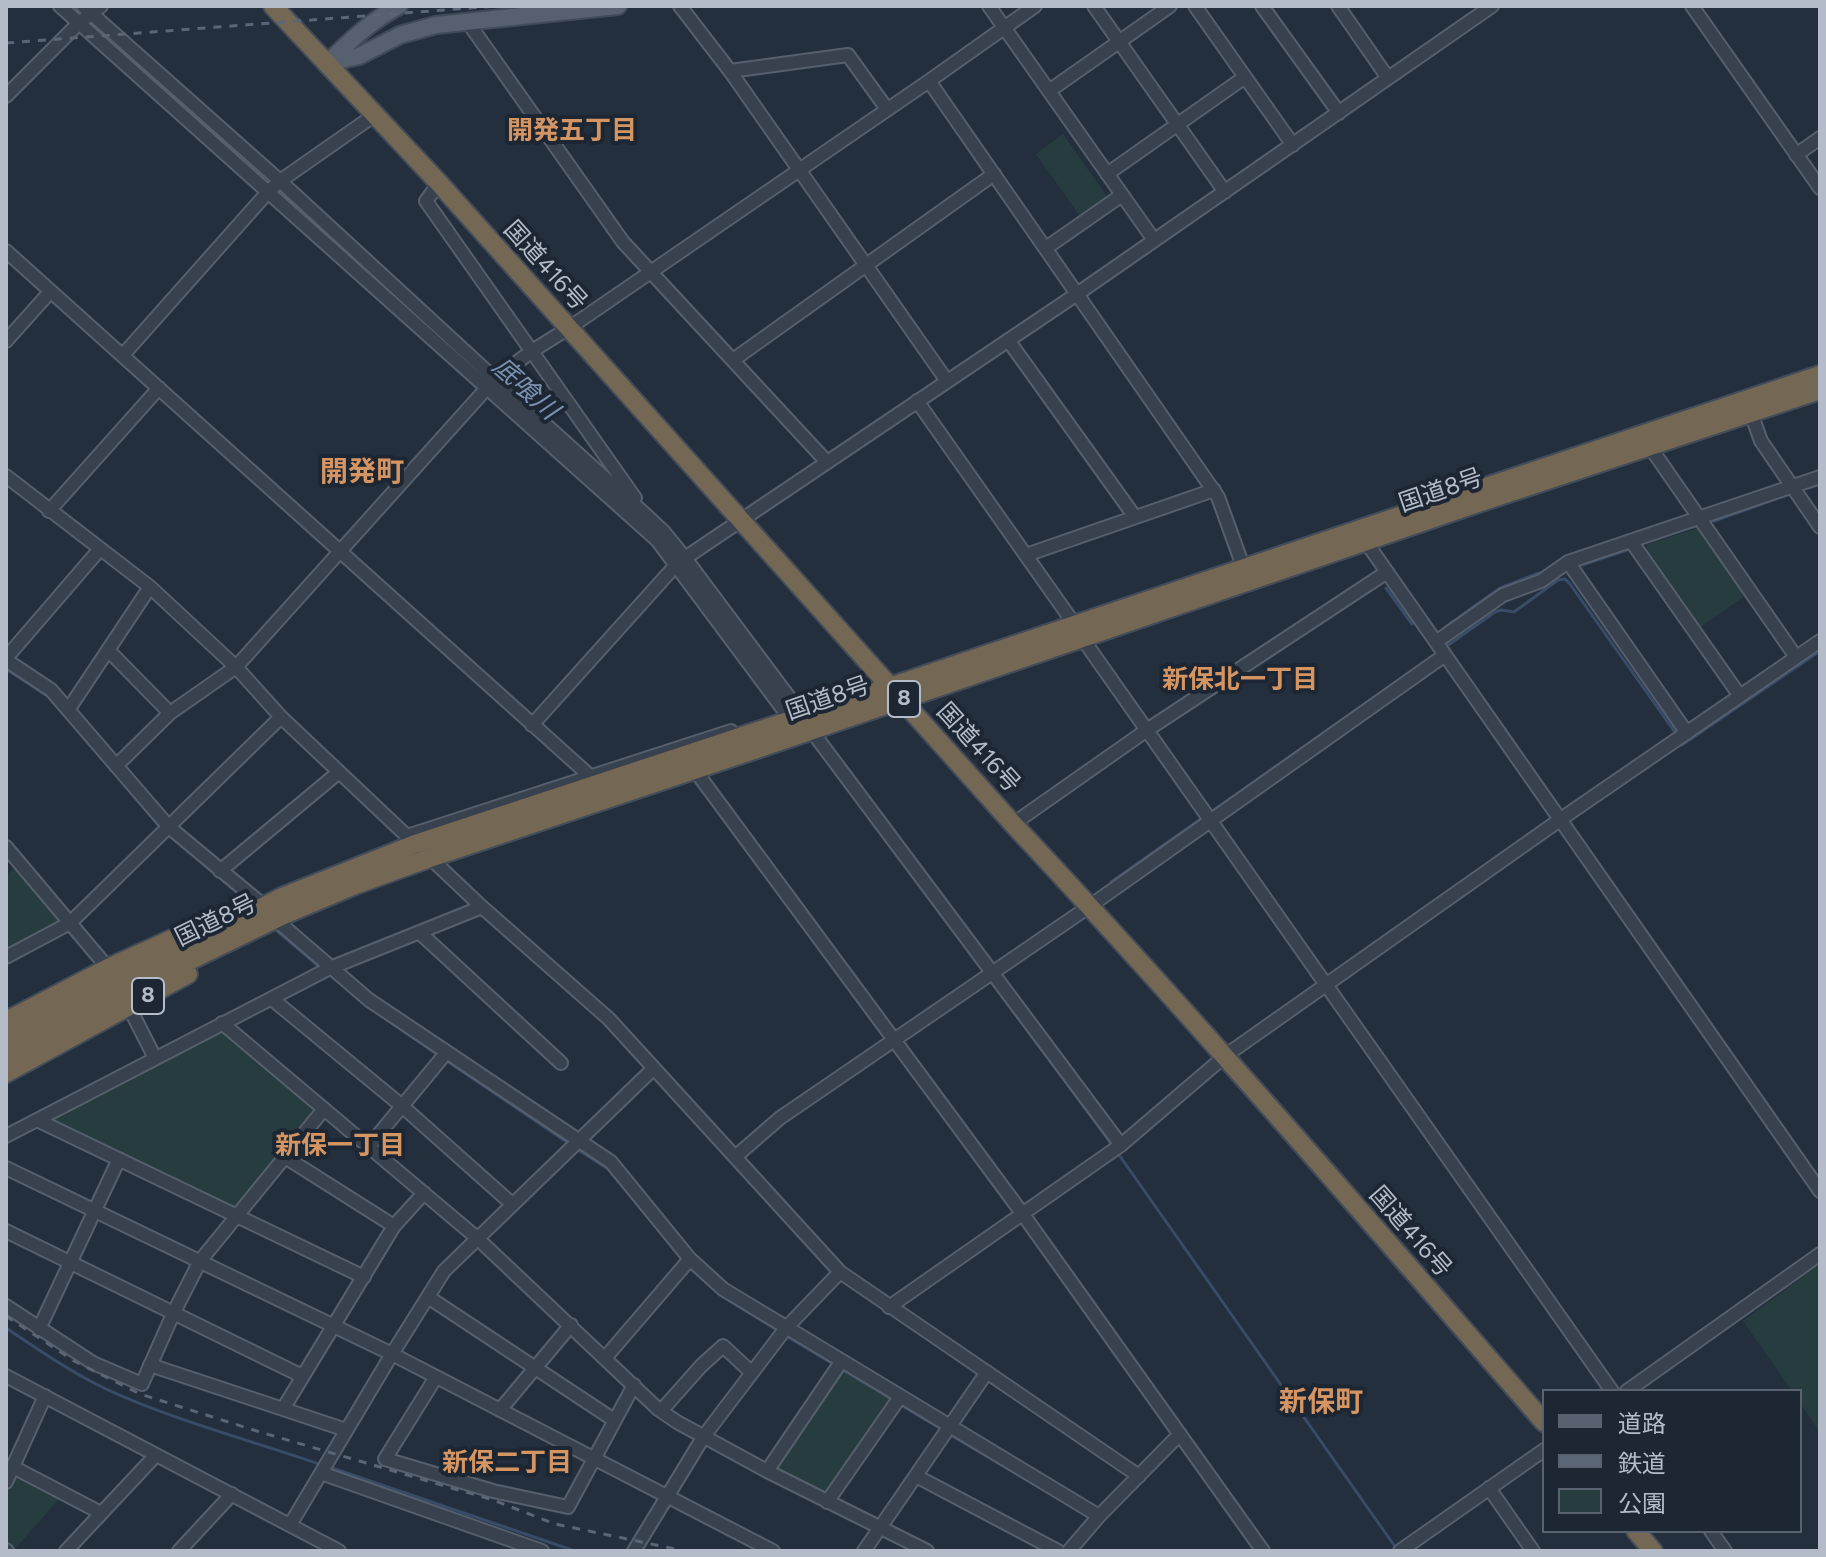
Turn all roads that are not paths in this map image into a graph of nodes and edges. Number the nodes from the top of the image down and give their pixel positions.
1 (60, 6) edge
2 (273, 6) edge
3 (399, 6) edge
4 (618, 6) edge
5 (680, 6) edge
6 (989, 6) edge
7 (1035, 6) edge
8 (1094, 6) edge
9 (1170, 6) edge
10 (1195, 6) edge
11 (1262, 6) edge
12 (1338, 6) edge
13 (1492, 6) edge
14 (1692, 6) edge
15 (92, 9) edge
16 (467, 21) junction
17 (79, 23) junction
18 (1004, 27) junction
19 (1119, 42) junction
20 (328, 63) junction
21 (730, 71) junction
22 (1245, 77) junction
23 (1388, 78) junction
24 (929, 81) junction
25 (1049, 91) junction
26 (6, 96) edge
27 (887, 109) junction
28 (1339, 113) junction
29 (376, 114) junction
30 (1177, 125) junction
31 (1820, 138) edge
32 (1293, 145) junction
33 (1796, 155) junction
34 (799, 169) junction
35 (994, 174) junction
36 (1107, 174) junction
37 (280, 181) junction
38 (439, 183) junction
39 (1820, 188) edge
40 (268, 192) junction
41 (1225, 192) junction
42 (1122, 195) junction
43 (1154, 240) junction
44 (1046, 248) junction
45 (6, 251) edge
46 (866, 265) junction
47 (650, 271) junction
48 (50, 292) junction
49 (1077, 294) junction
50 (569, 328) junction
51 (1008, 340) junction
52 (6, 341) edge
53 (532, 351) junction
54 (123, 355) junction
55 (733, 360) junction
56 (1820, 375) edge
57 (947, 381) junction
58 (491, 383) junction
59 (159, 388) junction
60 (1820, 390) edge
61 (917, 401) junction
62 (1751, 413) junction
63 (1650, 447) junction
64 (827, 462) junction
65 (6, 476) edge
66 (1820, 477) edge
67 (1792, 487) junction
68 (1214, 490) junction
69 (49, 511) junction
70 (648, 517) junction
71 (1135, 517) junction
72 (1699, 518) junction
73 (742, 520) junction
74 (1820, 527) edge
75 (1631, 541) junction
76 (1366, 542) junction
77 (100, 549) junction
78 (340, 551) junction
79 (1026, 555) junction
80 (680, 562) junction
81 (1568, 562) junction
82 (1244, 569) junction
83 (1387, 572) junction
84 (150, 587) junction
85 (1079, 632) junction
86 (1820, 641) edge
87 (1436, 642) junction
88 (108, 650) junction
89 (1445, 655) junction
90 (1796, 657) junction
91 (6, 659) edge
92 (236, 667) junction
93 (896, 693) junction
94 (1740, 696) junction
95 (68, 710) junction
96 (170, 713) junction
97 (281, 717) junction
98 (798, 718) junction
99 (532, 725) junction
100 (1147, 730) junction
101 (1687, 733) junction
102 (116, 766) junction
103 (694, 769) junction
104 (339, 772) junction
105 (590, 776) junction
106 (1561, 819) junction
107 (1210, 821) junction
108 (1013, 824) junction
109 (169, 827) junction
110 (411, 840) junction
111 (6, 847) edge
112 (430, 858) junction
113 (220, 871) junction
114 (1090, 906) junction
115 (482, 907) junction
116 (275, 915) junction
117 (70, 923) junction
118 (419, 932) junction
119 (6, 957) edge
120 (108, 968) junction
121 (330, 968) junction
122 (992, 973) junction
123 (1325, 986) junction
124 (272, 999) junction
125 (129, 1007) junction
126 (6, 1021) edge
127 (222, 1023) junction
128 (6, 1038) edge
129 (893, 1040) junction
130 (446, 1053) junction
131 (6, 1054) edge
132 (1225, 1056) junction
133 (155, 1058) junction
134 (561, 1063) dead end
135 (654, 1068) junction
136 (6, 1073) edge
137 (402, 1106) junction
138 (324, 1109) junction
139 (37, 1120) junction
140 (6, 1136) edge
141 (578, 1141) junction
142 (1121, 1145) junction
143 (369, 1146) junction
144 (285, 1157) junction
145 (735, 1157) junction
146 (119, 1159) junction
147 (6, 1168) edge
148 (1820, 1191) edge
149 (424, 1193) junction
150 (512, 1204) junction
151 (94, 1211) junction
152 (1022, 1213) junction
153 (237, 1216) junction
154 (394, 1226) junction
155 (6, 1231) edge
156 (477, 1238) junction
157 (1820, 1254) edge
158 (690, 1259) junction
159 (70, 1261) junction
160 (200, 1261) junction
161 (840, 1272) junction
162 (364, 1277) junction
163 (428, 1297) junction
164 (6, 1306) edge
165 (889, 1307) junction
166 (173, 1314) junction
167 (571, 1325) junction
168 (334, 1326) junction
169 (786, 1328) junction
170 (39, 1329) junction
171 (392, 1354) junction
172 (605, 1358) junction
173 (841, 1362) junction
174 (150, 1365) junction
175 (535, 1368) junction
176 (987, 1372) junction
177 (752, 1373) junction
178 (6, 1376) edge
179 (302, 1376) junction
180 (436, 1377) junction
181 (634, 1385) junction
182 (1611, 1389) edge
183 (1630, 1389) edge
184 (45, 1396) junction
185 (900, 1397) junction
186 (283, 1409) junction
187 (500, 1410) junction
188 (661, 1411) junction
189 (614, 1420) junction
190 (1542, 1420) edge
191 (950, 1427) junction
192 (346, 1430) junction
193 (1180, 1434) junction
194 (704, 1436) junction
195 (1542, 1451) edge
196 (156, 1455) junction
197 (594, 1458) junction
198 (13, 1467) junction
199 (767, 1471) junction
200 (321, 1473) junction
201 (916, 1476) junction
202 (1139, 1476) junction
203 (6, 1482) edge
204 (1489, 1488) junction
205 (232, 1494) junction
206 (668, 1496) junction
207 (827, 1502) junction
208 (101, 1513) junction
209 (1099, 1516) junction
210 (290, 1525) junction
211 (880, 1528) junction
212 (1638, 1533) edge
213 (1712, 1533) edge
214 (66, 1551) edge
215 (179, 1551) edge
216 (339, 1551) edge
217 (542, 1551) edge
218 (634, 1551) edge
219 (773, 1551) edge
220 (864, 1551) edge
221 (927, 1551) edge
222 (1058, 1551) edge
223 (1069, 1551) edge
224 (1263, 1551) edge
225 (1400, 1551) edge
226 (1533, 1551) edge
227 (1653, 1551) edge
228 (1725, 1551) edge

1 - 17 street
2 - 20 highway, 国道416号
3 - 20 main road
4 - 16 main road
5 - 21 street
6 - 18 street
7 - 18 street
8 - 19 street
9 - 19 street
10 - 22 street
11 - 28 street
12 - 23 street
13 - 23 street
14 - 33 street
15 - 17 street
15 - 37 street
16 - 20 main road
16 - 47 street
17 - 26 street
17 - 40 street
18 - 24 street
18 - 25 street
19 - 25 street
19 - 30 street
20 - 29 highway, 国道416号
21 - 27 street
21 - 34 street
22 - 30 street
22 - 32 street
23 - 28 street
24 - 27 street
24 - 35 street
25 - 36 street
27 - 34 street
28 - 32 street
29 - 37 street
29 - 38 highway, 国道416号
30 - 36 street
30 - 41 street
31 - 33 street
32 - 41 street
33 - 39 street
34 - 46 street
34 - 47 street
35 - 44 street
35 - 46 street
36 - 42 street
37 - 40 street
37 - 58 street
38 - 50 highway, 国道416号
38 - 53 street
40 - 54 street
40 - 58 street
41 - 43 street
42 - 43 street
42 - 44 street
43 - 49 street
44 - 49 street
45 - 48 street
46 - 55 street
46 - 57 street
47 - 50 street
47 - 55 street
48 - 52 street
48 - 54 street
49 - 51 street
49 - 68 street
50 - 53 street
50 - 73 highway, 国道416号
51 - 57 street
51 - 71 street
53 - 58 street
53 - 70 street
54 - 59 street
55 - 64 street
56 - 82 highway, 国道8号 / 8
57 - 61 street
58 - 70 street
58 - 78 street
58 - 80 street
59 - 69 street
59 - 78 street
60 - 62 highway, 国道8号 / 8
61 - 64 street
61 - 79 street
62 - 63 highway, 国道8号 / 8
62 - 67 street
63 - 72 street
63 - 76 highway, 国道8号 / 8
64 - 73 street
65 - 69 street
66 - 67 street
67 - 72 street
67 - 74 street
68 - 71 street
68 - 82 street
69 - 77 street
70 - 80 street
71 - 79 street
72 - 75 street
72 - 90 street
73 - 80 street
73 - 93 highway, 国道416号
75 - 81 street
75 - 94 street
76 - 83 street
76 - 85 highway, 国道8号 / 8
77 - 84 street
77 - 91 street
78 - 92 street
78 - 99 street
79 - 85 street
80 - 98 street
80 - 99 street
81 - 87 street
81 - 101 street
82 - 85 highway, 国道8号 / 8
83 - 87 street
83 - 100 street
84 - 88 street
84 - 92 street
85 - 93 highway, 国道8号 / 8
85 - 100 street
86 - 90 street
87 - 89 street
88 - 95 street
88 - 96 street
89 - 106 street
89 - 107 street
90 - 94 street
91 - 95 street
92 - 96 street
92 - 97 street
93 - 98 highway, 国道8号 / 8
93 - 108 highway, 国道416号
94 - 101 street
95 - 102 street
96 - 102 street
97 - 104 street
97 - 109 street
98 - 103 highway, 国道8号 / 8
98 - 105 street
98 - 110 highway, 国道8号 / 8
98 - 122 street
99 - 105 street
100 - 107 street
100 - 108 street
101 - 106 street
102 - 109 street
103 - 112 highway, 国道8号 / 8
103 - 129 street
104 - 110 street
104 - 113 street
105 - 110 street
106 - 123 street
106 - 148 street
107 - 114 street
107 - 123 street
108 - 114 highway, 国道416号
109 - 113 street
109 - 117 street
110 - 112 street
110 - 116 highway, 国道8号 / 8
111 - 117 street
112 - 115 street
112 - 116 highway, 国道8号 / 8
113 - 116 street
114 - 122 street
114 - 132 highway, 国道416号
115 - 118 street
115 - 135 street
116 - 120 highway, 8
116 - 121 street
116 - 125 highway, 8
116 - 128 highway, 国道8号 / 8
116 - 131 highway, 国道8号 / 8
117 - 119 street
117 - 120 street
118 - 121 street
118 - 134 street
120 - 126 highway, 8
121 - 124 street
121 - 130 street
122 - 129 street
122 - 142 street
123 - 132 street
123 - 182 street
124 - 127 street
124 - 137 street
125 - 133 street
125 - 136 highway, 8
127 - 133 street
127 - 138 street
129 - 145 street
129 - 152 street
130 - 137 street
130 - 141 street
132 - 142 street
132 - 190 highway, 国道416号
133 - 139 street
135 - 141 street
135 - 145 street
137 - 143 street
137 - 150 street
138 - 143 street
138 - 144 street
139 - 140 street
139 - 146 street
141 - 150 street
141 - 158 street
142 - 152 street
143 - 149 street
144 - 153 street
144 - 154 street
145 - 161 street
146 - 151 street
146 - 153 street
147 - 151 street
149 - 154 street
149 - 156 street
150 - 156 street
151 - 159 street
151 - 160 street
152 - 165 street
152 - 193 street
153 - 160 street
153 - 162 street
154 - 162 street
155 - 159 street
156 - 163 street
156 - 167 street
157 - 183 street
158 - 169 street
158 - 172 street
159 - 166 street
159 - 170 street
160 - 166 street
160 - 168 street
161 - 165 street
161 - 169 street
162 - 168 street
163 - 171 street
163 - 175 street
164 - 170 street
165 - 176 street
166 - 174 street
166 - 179 street
167 - 172 street
167 - 175 street
168 - 171 street
168 - 179 street
169 - 173 street
169 - 177 street
170 - 174 street
171 - 180 street
171 - 192 street
172 - 181 street
173 - 185 street
173 - 199 street
174 - 186 street
175 - 187 street
175 - 189 street
176 - 191 street
176 - 202 street
177 - 188 street
177 - 194 street
178 - 184 street
179 - 186 street
180 - 187 street
180 - 197 street
181 - 188 street
181 - 189 street
184 - 196 street
184 - 198 street
185 - 191 street
185 - 207 street
186 - 192 street
187 - 197 street
188 - 194 street
189 - 197 street
191 - 201 street
191 - 209 street
192 - 200 street
193 - 202 street
193 - 224 street
194 - 199 street
194 - 206 street
195 - 204 street
196 - 205 street
196 - 208 street
197 - 206 street
198 - 203 street
198 - 208 street
199 - 207 street
200 - 210 street
200 - 217 street
201 - 211 street
201 - 222 street
202 - 209 street
204 - 225 street
204 - 226 street
205 - 210 street
205 - 215 street
206 - 218 street
206 - 219 street
207 - 211 street
208 - 214 street
209 - 223 street
210 - 216 street
211 - 220 street
211 - 221 street
212 - 227 highway
213 - 228 street

